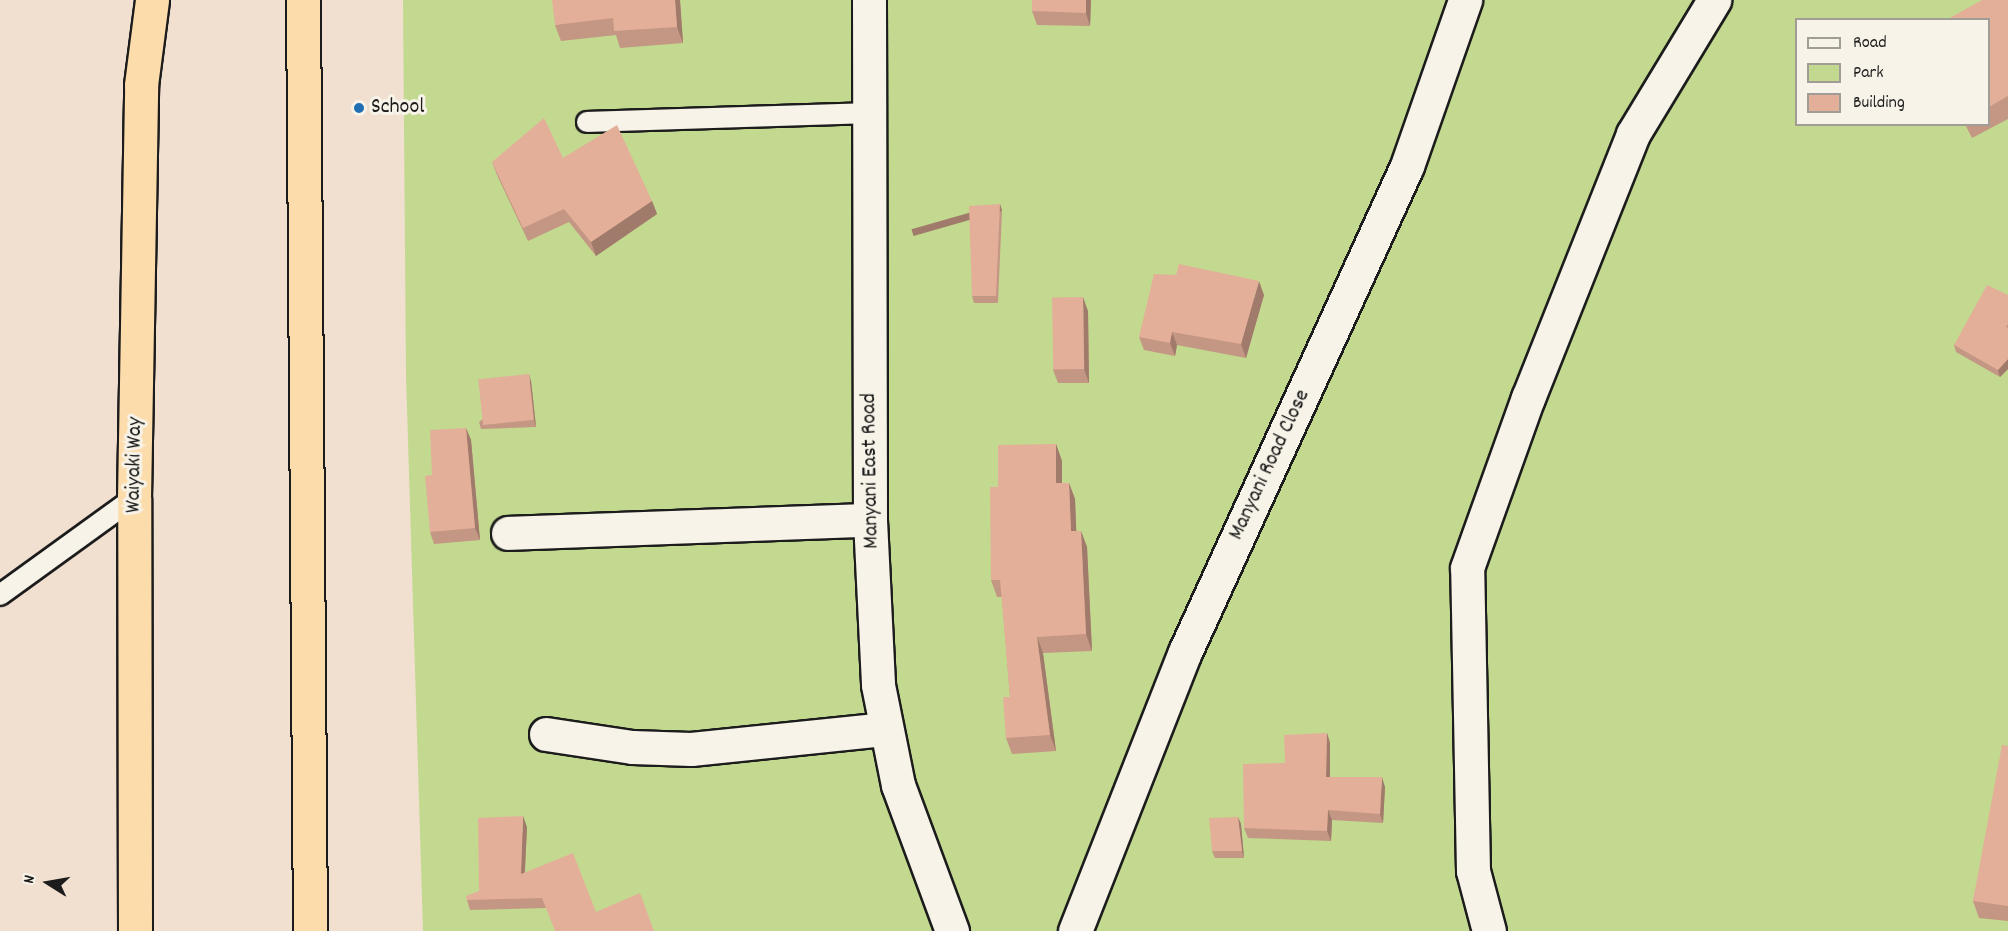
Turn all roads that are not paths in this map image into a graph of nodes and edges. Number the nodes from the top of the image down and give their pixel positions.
1 (152, 0) edge
2 (303, 0) edge
3 (869, 0) edge
4 (1465, 0) edge
5 (1714, 0) edge
6 (870, 113) junction
7 (587, 122) dead end
8 (134, 498) junction
9 (870, 520) junction
10 (508, 533) dead end
11 (0, 595) edge
12 (886, 729) junction
13 (546, 734) dead end
14 (135, 931) edge
15 (310, 931) edge
16 (952, 931) edge
17 (1075, 931) edge
18 (1489, 931) edge

1 - 8 highway, Waiyaki Way
2 - 15 highway
3 - 6 street, Manyani East Road
4 - 17 street, Manyani Road Close
5 - 18 street
6 - 7 lane
6 - 9 street, Manyani East Road
8 - 11 lane
8 - 14 highway, Waiyaki Way
9 - 10 street
9 - 12 street, Manyani East Road
12 - 13 street
12 - 16 street, Manyani East Road

